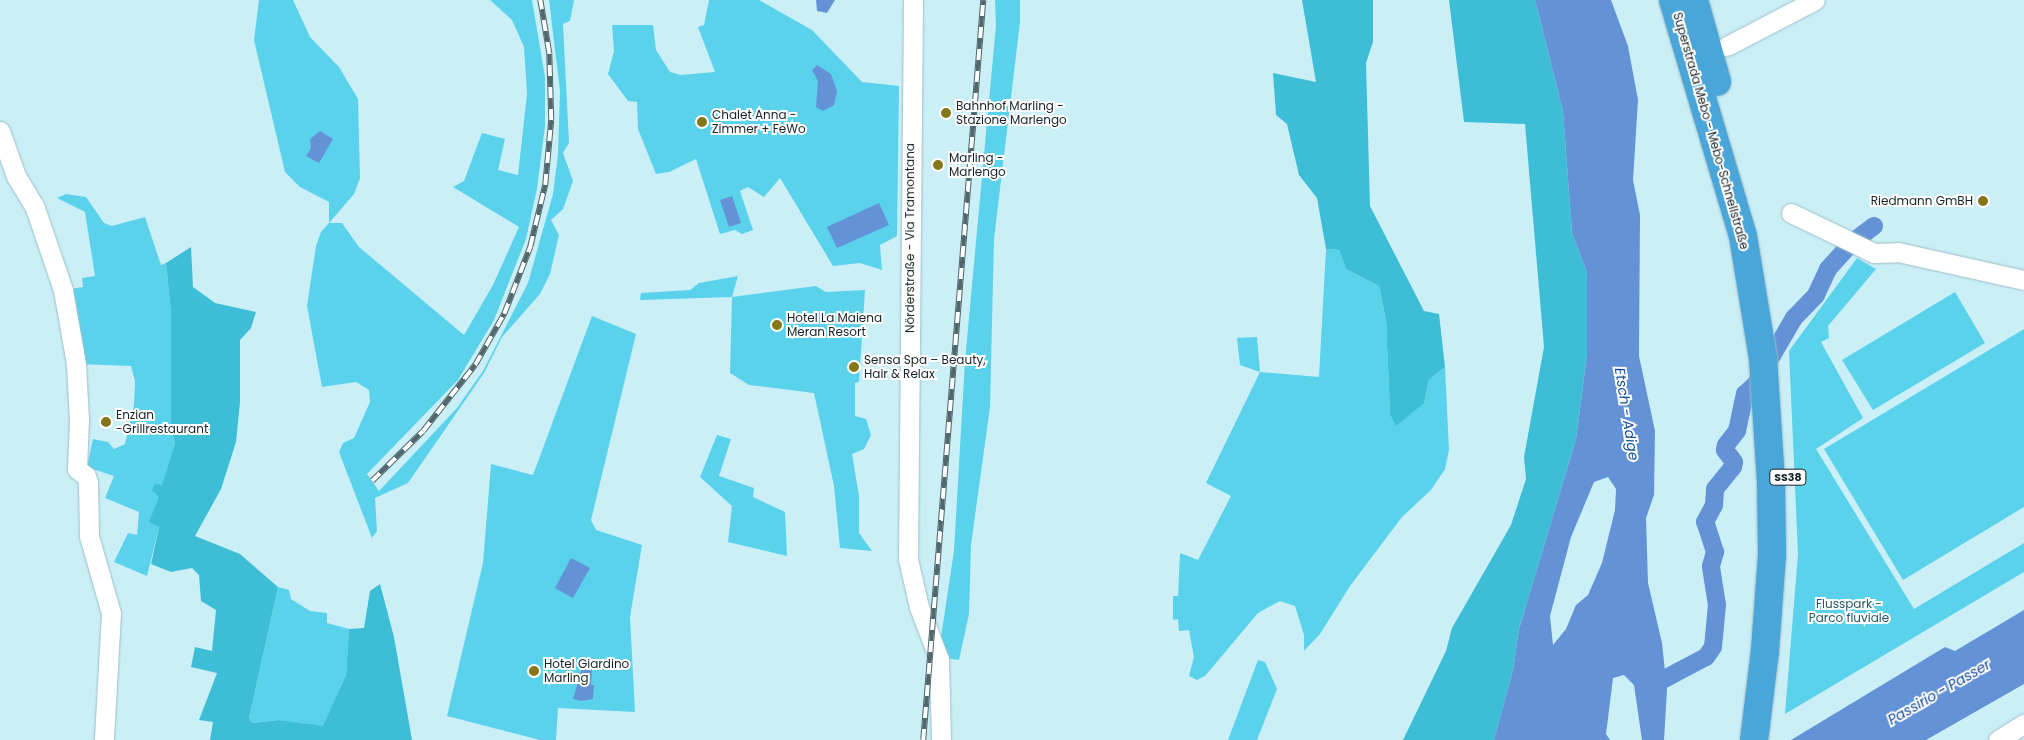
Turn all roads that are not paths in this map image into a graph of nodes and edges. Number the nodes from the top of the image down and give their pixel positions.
1 (913, 0) edge
2 (1673, 0) edge
3 (1694, 0) edge
4 (1816, 0) edge
5 (1727, 46) dead end
6 (0, 132) edge
7 (1791, 213) dead end
8 (1751, 234) junction
9 (2024, 280) edge
10 (2024, 724) edge
11 (1766, 734) edge
12 (104, 740) edge
13 (941, 740) edge
14 (1998, 740) edge

1 - 13 street, Nörderstraße - Via Tramontana
2 - 8 highway, Superstrada Mebo - Mebo-Schnellstraße / SS38
3 - 8 highway, Superstrada Mebo - Mebo-Schnellstraße / SS38
4 - 5 street
6 - 12 street
7 - 9 street
8 - 11 highway, Superstrada Mebo - Mebo-Schnellstraße / SS38
10 - 14 street

